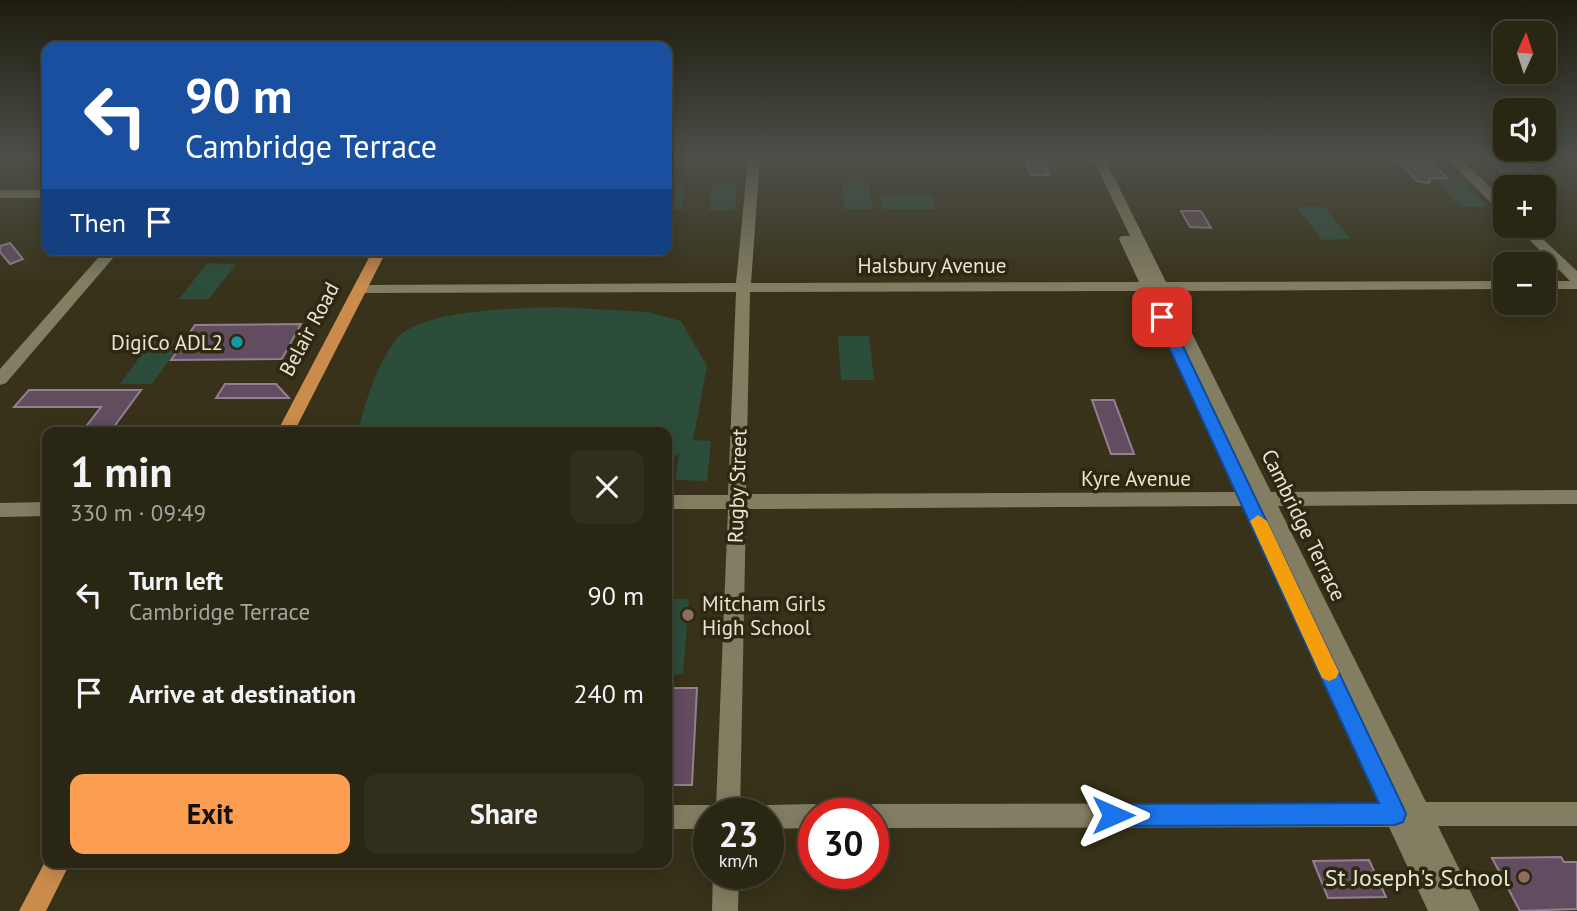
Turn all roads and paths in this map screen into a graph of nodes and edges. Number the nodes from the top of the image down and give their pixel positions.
1 (750, 202) edge
2 (1114, 202) edge
3 (1534, 238) edge
4 (108, 256) edge
5 (377, 256) edge
6 (1577, 279) edge
7 (1493, 285) edge
8 (1556, 285) edge
9 (1577, 285) edge
10 (743, 286) junction
11 (1155, 287) junction
12 (360, 289) junction
13 (0, 379) edge
14 (288, 427) edge
15 (1577, 497) edge
16 (736, 501) junction
17 (1258, 501) junction
18 (672, 502) edge
19 (42, 509) edge
20 (0, 510) edge
21 (1353, 701) junction
22 (728, 798) edge
23 (1395, 814) junction
24 (1420, 814) junction
25 (1577, 814) edge
26 (889, 816) edge
27 (672, 817) edge
28 (693, 817) edge
29 (55, 868) edge
30 (726, 889) edge
31 (32, 911) edge
32 (725, 911) edge
33 (1441, 911) edge
34 (1467, 911) edge

1 - 10 street, Rugby Street
2 - 11 street, Cambridge Terrace
3 - 6 street
4 - 13 street
5 - 12 main road, Belair Road
7 - 11 street, Halsbury Avenue
8 - 9 street
10 - 11 street, Halsbury Avenue
10 - 12 street, Halsbury Avenue
10 - 16 street, Rugby Street
11 - 17 street, Cambridge Terrace
12 - 14 main road, Belair Road
15 - 17 street, Kyre Avenue
16 - 17 street, Kyre Avenue
16 - 18 street, Kyre Avenue
16 - 22 street, Rugby Street
17 - 21 street, Cambridge Terrace
19 - 20 street
21 - 23 street, Cambridge Terrace
21 - 24 street, Cambridge Terrace
23 - 24 street
23 - 26 street
23 - 33 street, Cambridge Terrace
24 - 25 street
24 - 34 street, Cambridge Terrace
27 - 28 street
29 - 31 main road
30 - 32 street

